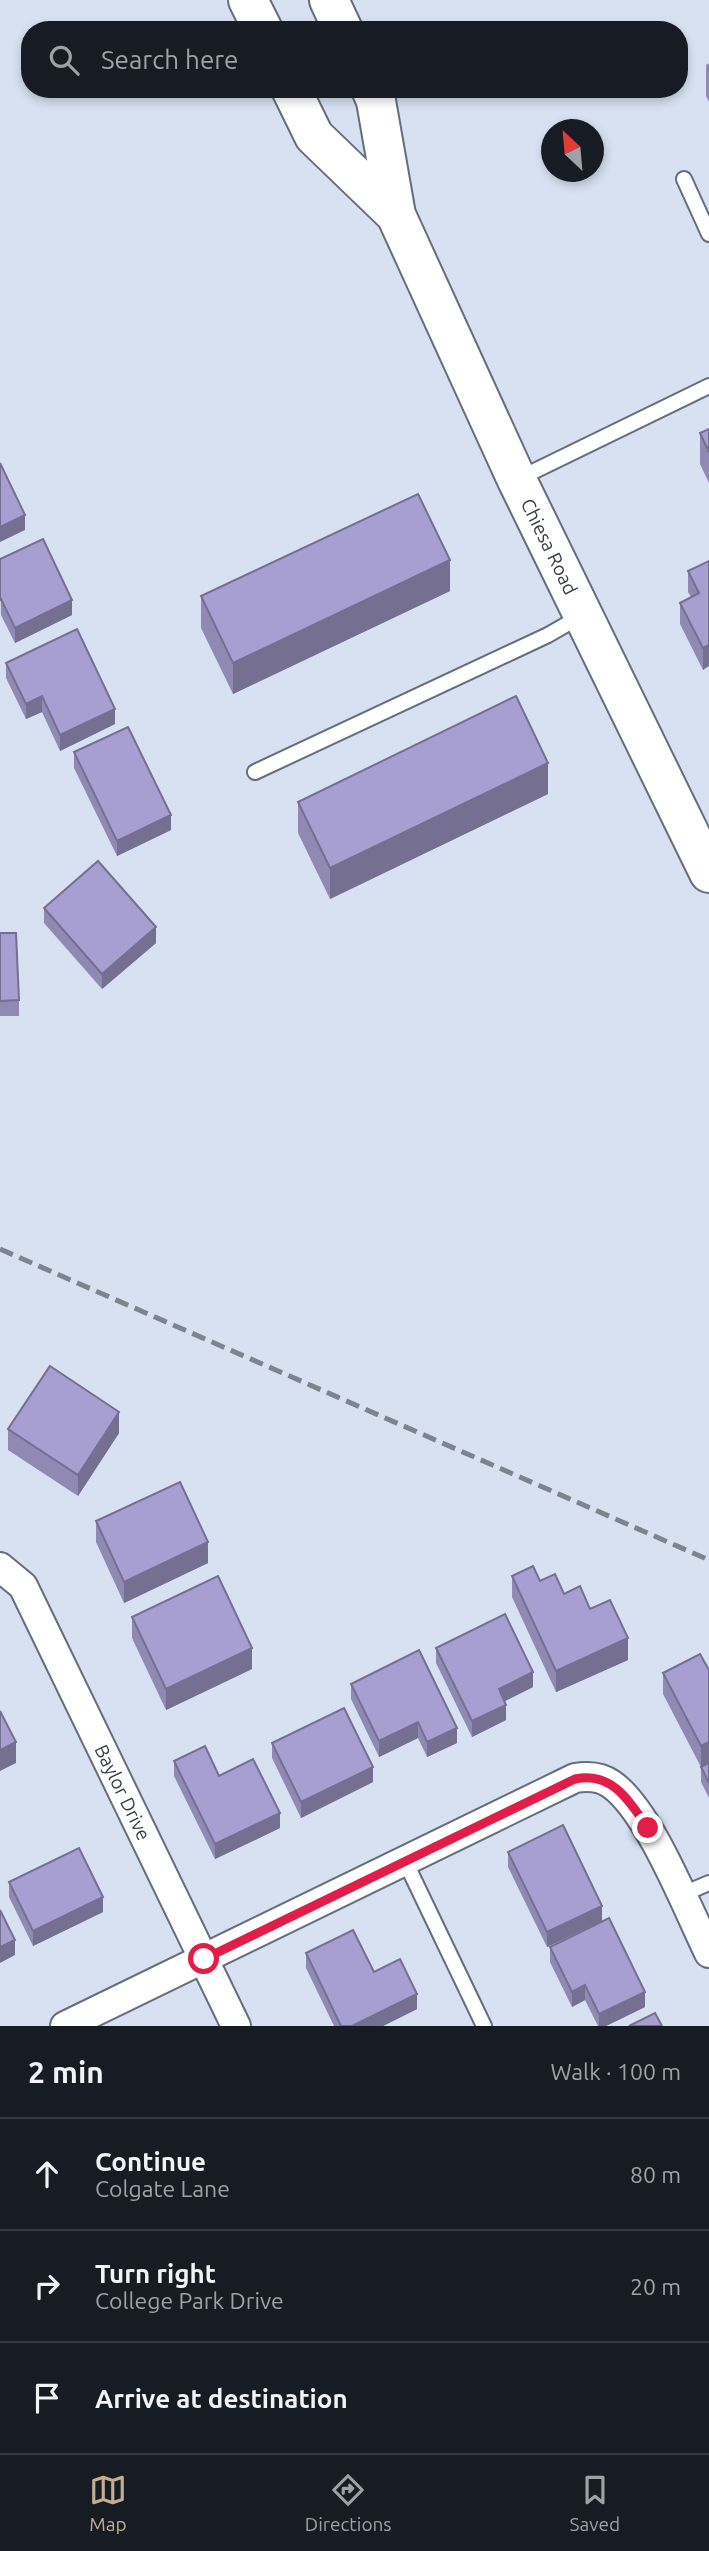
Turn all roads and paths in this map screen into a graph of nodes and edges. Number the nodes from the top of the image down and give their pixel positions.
1 (248, 0) edge
2 (329, 0) edge
3 (258, 21) edge
4 (339, 21) edge
5 (295, 98) edge
6 (375, 98) edge
7 (684, 179) dead end
8 (396, 215) junction
9 (709, 234) edge
10 (709, 386) edge
11 (517, 480) junction
12 (582, 615) junction
13 (256, 772) dead end
14 (709, 873) edge
15 (0, 1567) edge
16 (405, 1861) junction
17 (709, 1883) edge
18 (681, 1895) junction
19 (709, 1953) edge
20 (204, 1959) junction
21 (65, 2026) edge
22 (236, 2026) edge
23 (484, 2026) edge

1 - 3 main road
2 - 4 main road
5 - 8 main road, Chiesa Road
6 - 8 main road, Chiesa Road
7 - 9 lane
8 - 11 main road, Chiesa Road
10 - 11 lane
11 - 12 main road, Chiesa Road
12 - 13 lane
12 - 14 main road, Chiesa Road
15 - 20 street, Baylor Drive
16 - 18 street
16 - 20 street
16 - 23 lane
17 - 18 lane
18 - 19 street
20 - 21 street
20 - 22 street, Baylor Drive

